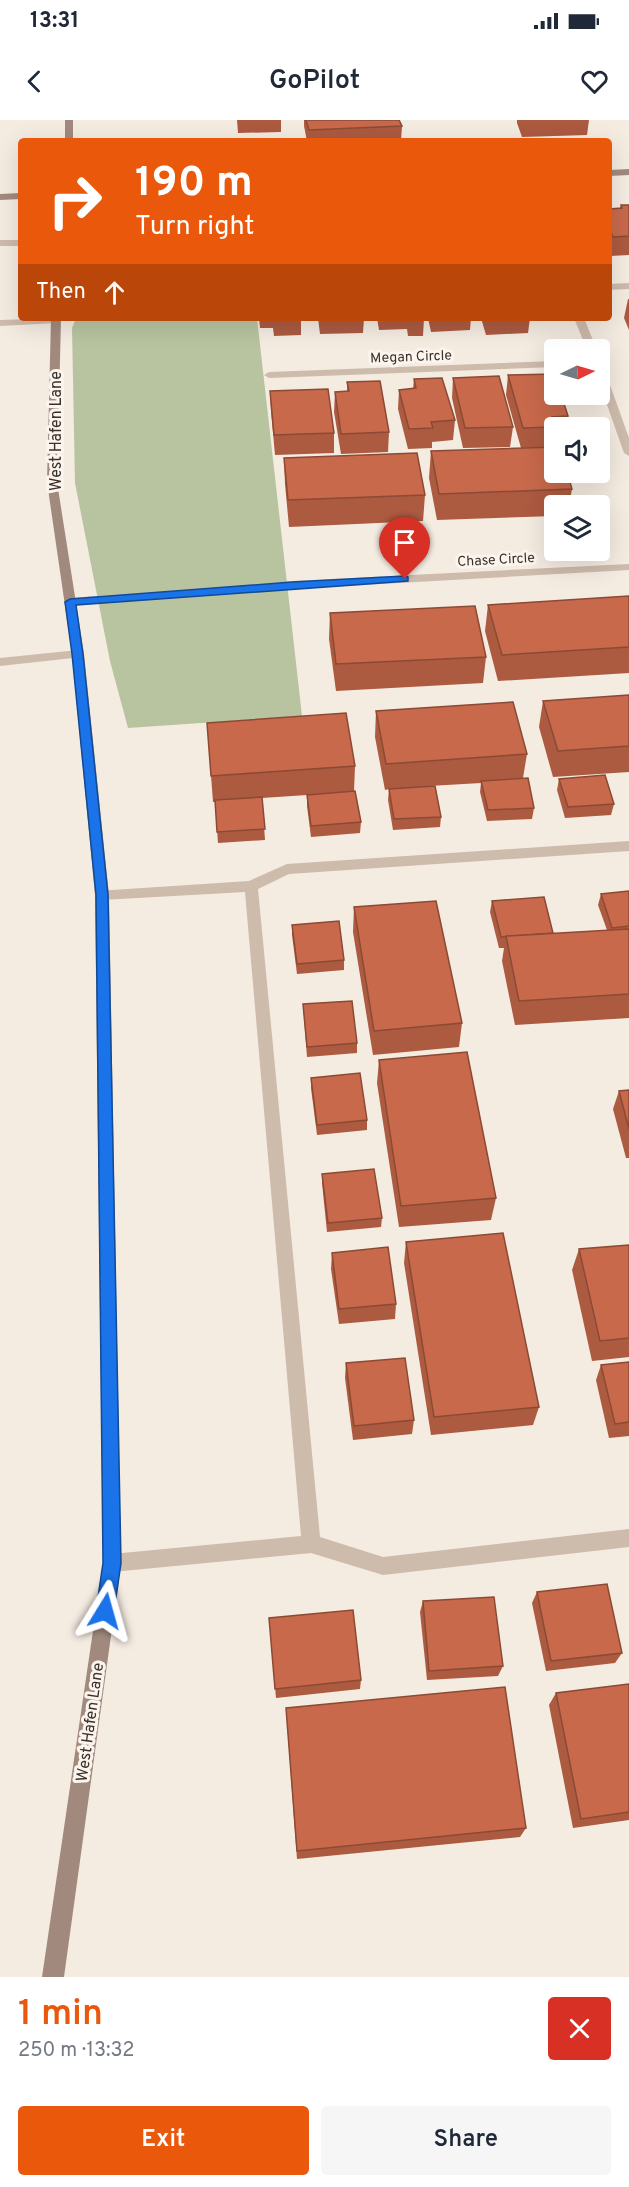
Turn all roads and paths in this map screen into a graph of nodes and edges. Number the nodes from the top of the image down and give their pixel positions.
1 (69, 120) edge
2 (69, 138) edge
3 (629, 172) edge
4 (612, 173) edge
5 (18, 196) edge
6 (0, 197) edge
7 (0, 243) edge
8 (18, 243) edge
9 (629, 286) edge
10 (612, 287) edge
11 (28, 321) edge
12 (56, 321) edge
13 (580, 321) edge
14 (0, 323) edge
15 (588, 339) edge
16 (544, 364) edge
17 (269, 375) dead end
18 (610, 400) edge
19 (629, 414) edge
20 (615, 415) junction
21 (629, 453) edge
22 (629, 567) edge
23 (70, 602) junction
24 (78, 654) junction
25 (0, 662) edge
26 (629, 846) edge
27 (251, 886) junction
28 (102, 895) junction
29 (629, 1538) edge
30 (310, 1544) junction
31 (112, 1563) junction
32 (54, 1967) edge

1 - 2 main road
3 - 4 main road
5 - 6 main road
7 - 8 street
9 - 10 street
11 - 14 street
12 - 23 main road, West Hafen Lane
13 - 15 street
16 - 17 street, Megan Circle
18 - 20 street
19 - 20 street
20 - 21 street
22 - 23 street, Chase Circle
23 - 24 main road, West Hafen Lane
24 - 25 street
24 - 28 main road, West Hafen Lane
26 - 27 street
27 - 28 street
27 - 30 street
28 - 31 main road, West Hafen Lane
29 - 30 street
30 - 31 street
31 - 32 main road, West Hafen Lane

